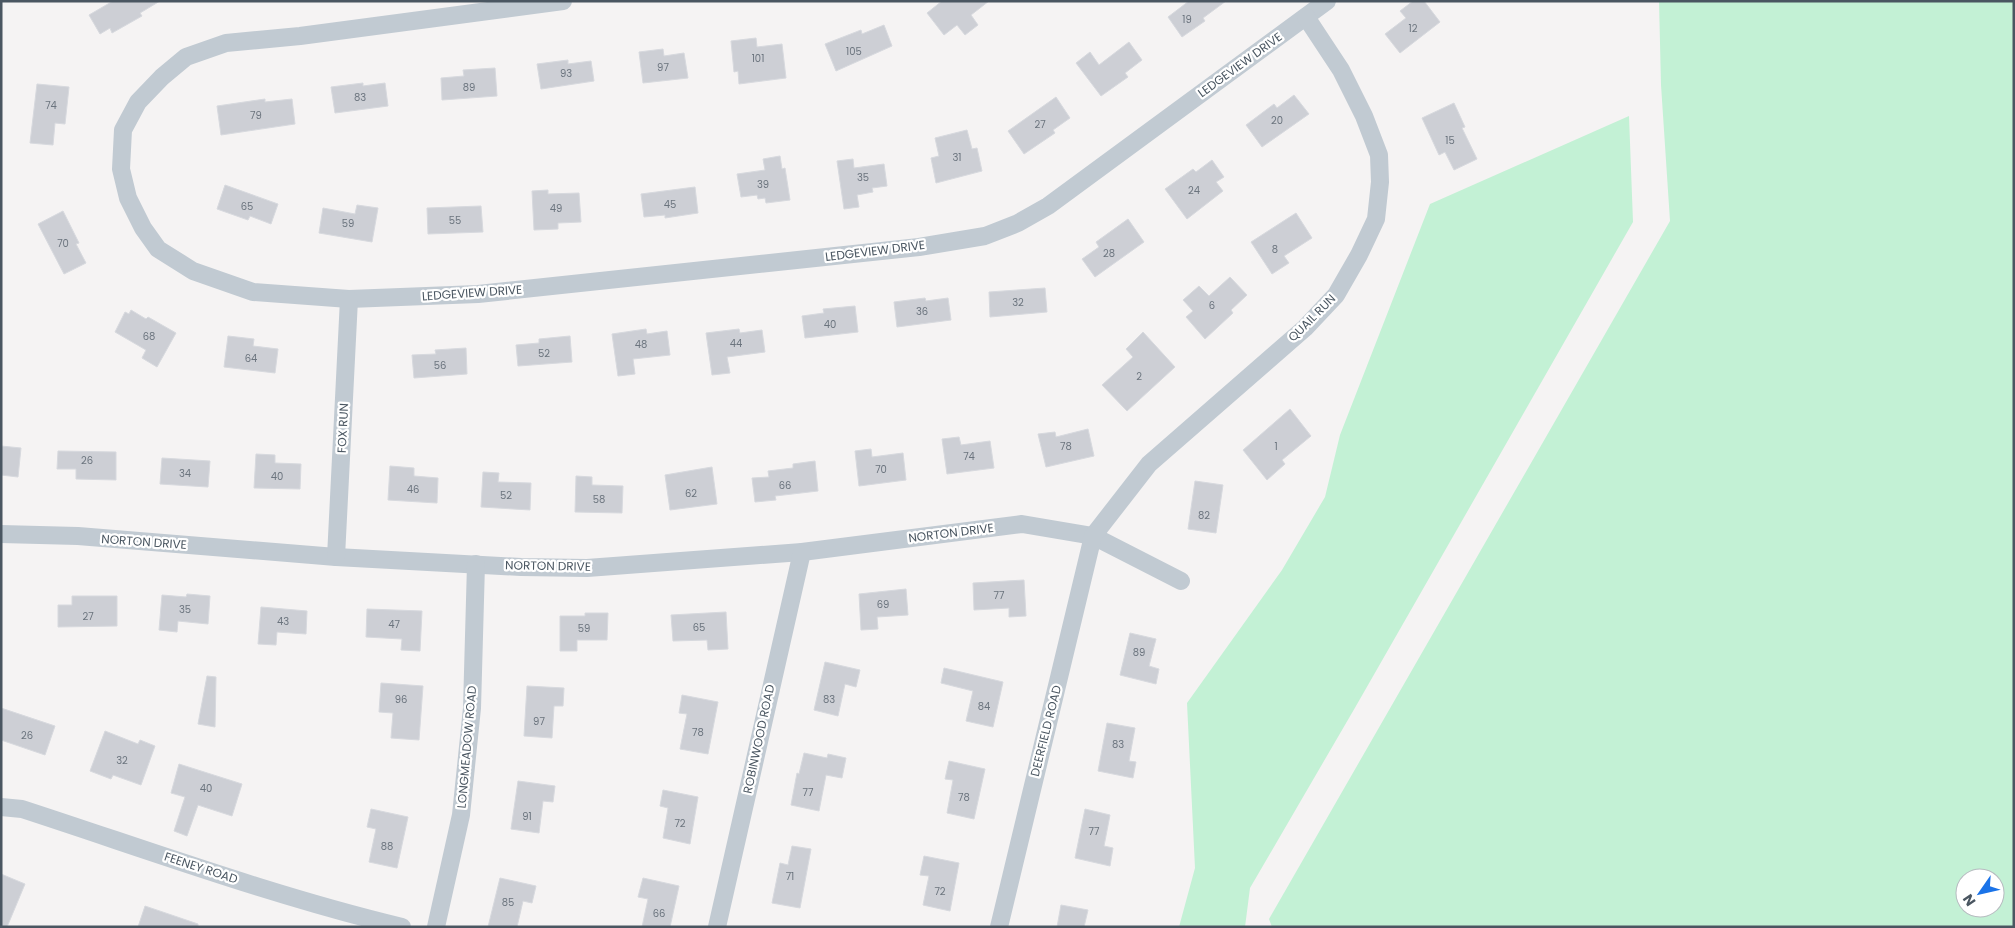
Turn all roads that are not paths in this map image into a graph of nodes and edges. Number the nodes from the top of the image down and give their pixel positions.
1 (563, 1) edge
2 (1327, 1) edge
3 (1306, 17) junction
4 (349, 299) junction
5 (1, 534) edge
6 (1093, 536) junction
7 (802, 552) junction
8 (336, 556) junction
9 (476, 564) junction
10 (1181, 581) dead end
11 (1, 808) edge
12 (402, 927) edge
13 (436, 927) edge
14 (717, 927) edge
15 (999, 927) edge

1 - 4 street, LEDGEVIEW DRIVE
2 - 3 street, LEDGEVIEW DRIVE
3 - 4 street, LEDGEVIEW DRIVE
3 - 6 street, QUAIL RUN
4 - 8 street, FOX RUN
5 - 8 street, NORTON DRIVE
6 - 7 street, NORTON DRIVE
6 - 10 street, NORTON DRIVE
6 - 15 street, DEERFIELD ROAD
7 - 9 street, NORTON DRIVE
7 - 14 street, ROBINWOOD ROAD
8 - 9 street, NORTON DRIVE
9 - 13 street, LONGMEADOW ROAD
11 - 12 street, FEENEY ROAD

